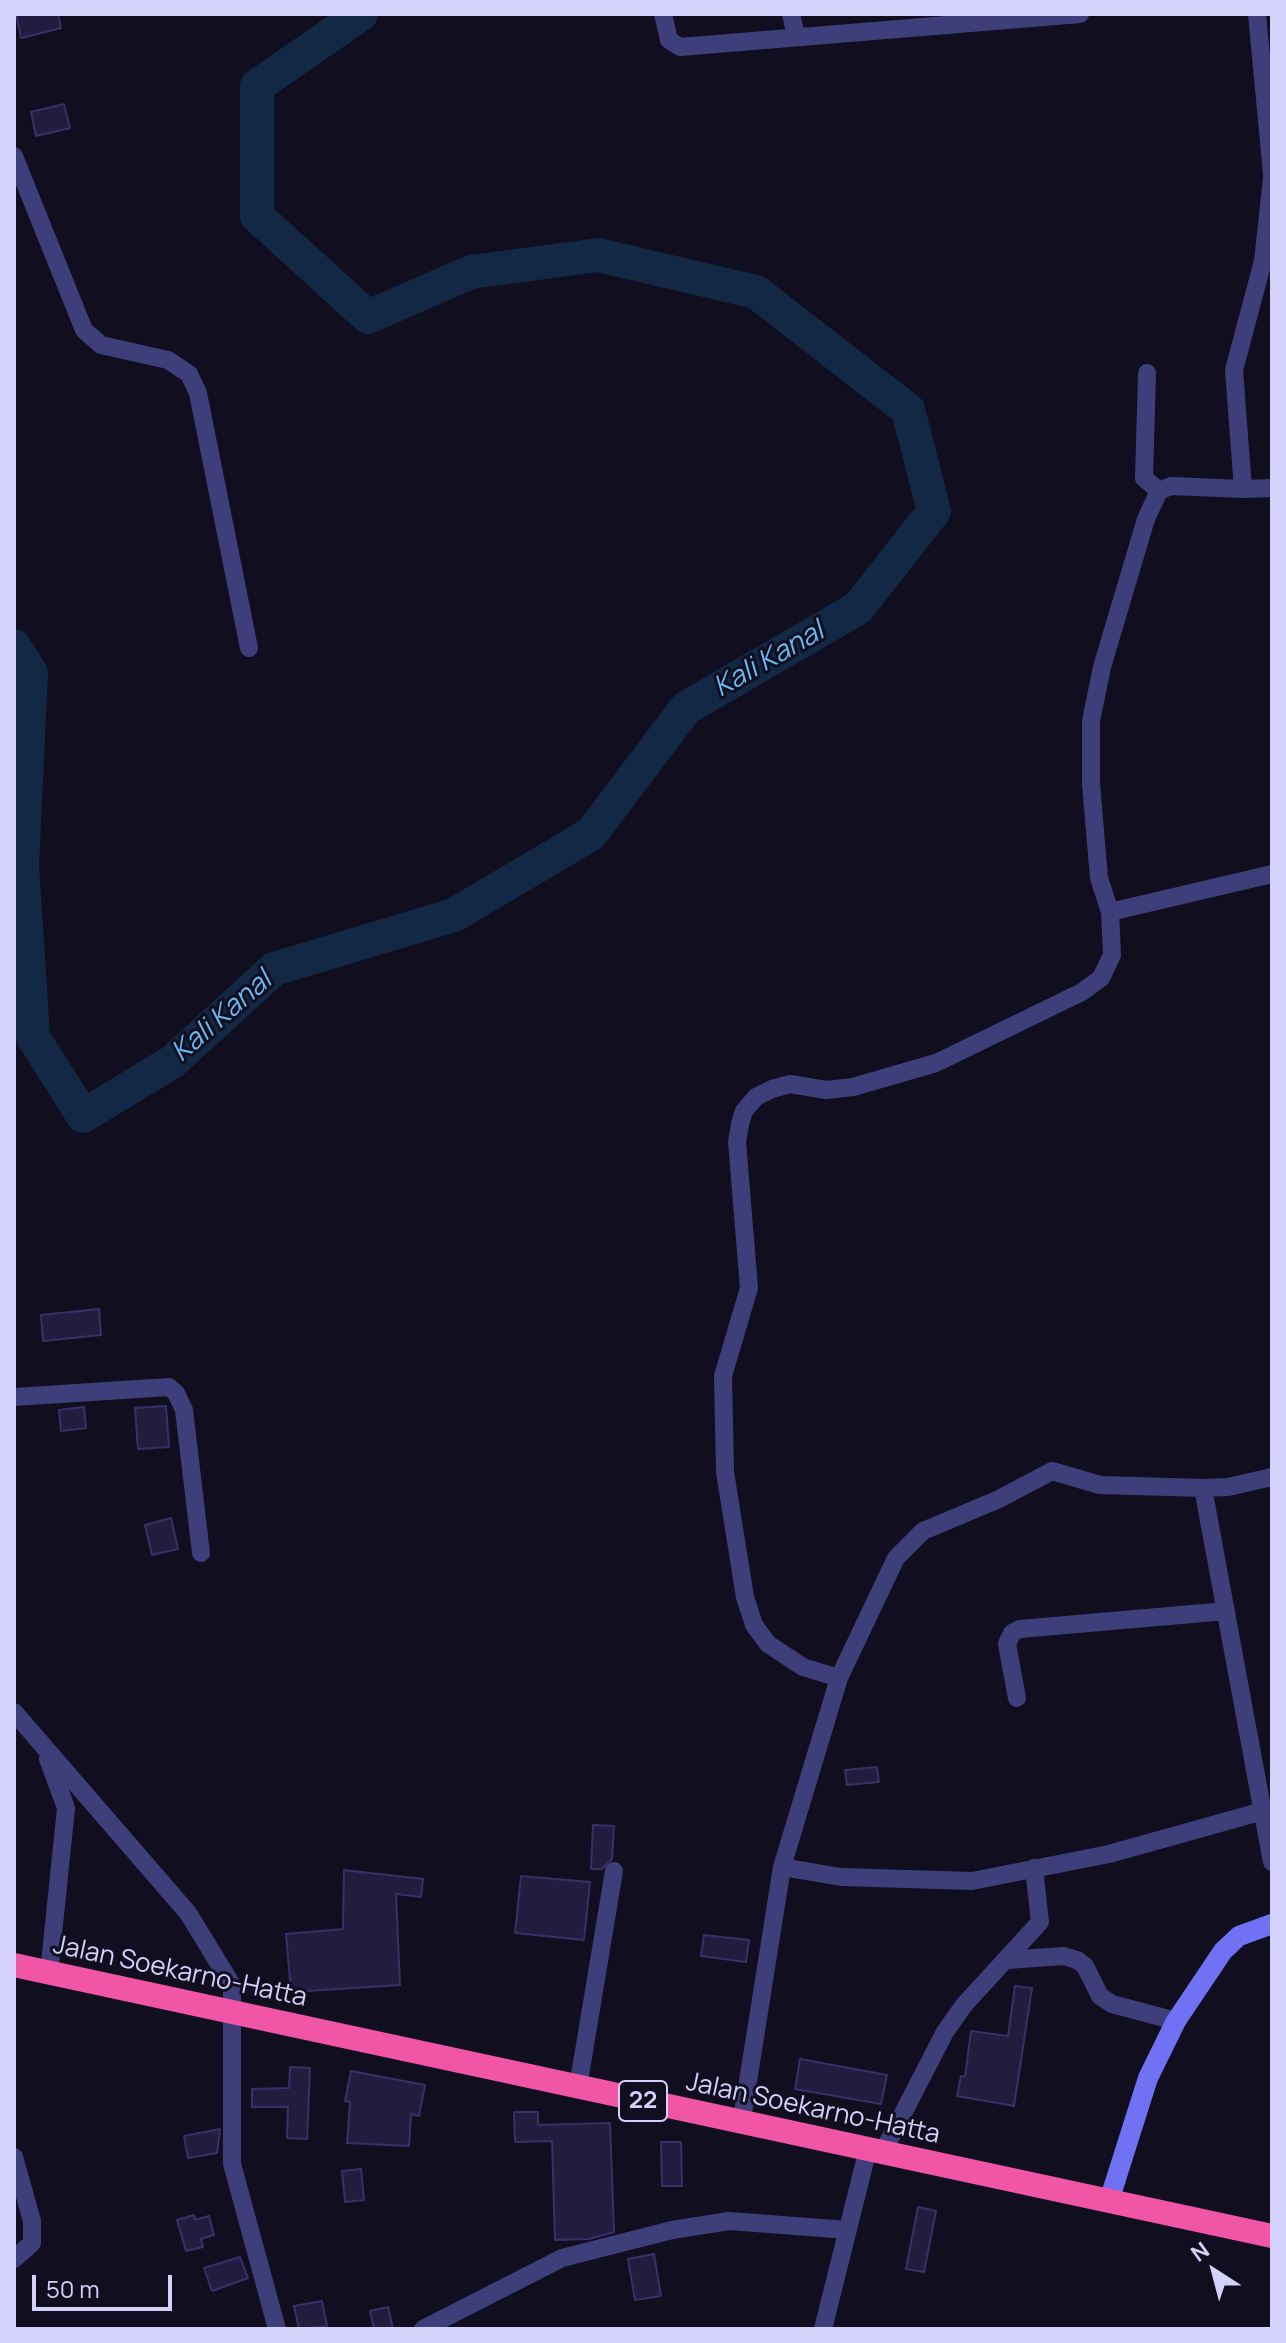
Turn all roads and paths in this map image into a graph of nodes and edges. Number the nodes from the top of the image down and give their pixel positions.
1 (663, 14) edge
2 (791, 14) edge
3 (1080, 14) edge
4 (1257, 14) edge
5 (796, 36) junction
6 (14, 156) edge
7 (1272, 176) edge
8 (1147, 373) dead end
9 (1272, 488) edge
10 (1243, 489) junction
11 (1159, 491) junction
12 (249, 648) dead end
13 (1272, 874) edge
14 (1110, 912) junction
15 (14, 1397) edge
16 (1272, 1477) edge
17 (1203, 1488) junction
18 (201, 1553) dead end
19 (1226, 1611) junction
20 (839, 1678) junction
21 (1017, 1698) dead end
22 (14, 1712) edge
23 (40, 1741) junction
24 (1263, 1811) junction
25 (1272, 1862) edge
26 (782, 1867) junction
27 (1034, 1868) junction
28 (614, 1871) dead end
29 (1272, 1924) edge
30 (1007, 1960) junction
31 (14, 1965) edge
32 (49, 1973) junction
33 (232, 2012) junction
34 (1176, 2021) junction
35 (578, 2087) junction
36 (742, 2119) junction
37 (875, 2151) junction
38 (14, 2157) edge
39 (1109, 2201) junction
40 (848, 2230) junction
41 (1272, 2236) edge
42 (14, 2259) edge
43 (277, 2329) edge
44 (423, 2329) edge
45 (823, 2329) edge

1 - 5 street
2 - 5 street
3 - 5 street
4 - 7 street
6 - 12 street
7 - 10 street
8 - 11 street
9 - 10 street
10 - 11 street
11 - 14 street
13 - 14 street
14 - 20 street
15 - 18 street
16 - 17 street
17 - 19 street
17 - 20 street
19 - 21 street
19 - 24 street
20 - 26 street
22 - 23 street
23 - 32 street
23 - 33 street
24 - 25 street
24 - 27 street
26 - 27 street
26 - 36 street
27 - 30 street
28 - 35 street
29 - 34 street
30 - 34 street
30 - 37 street
31 - 32 highway, Jalan Soekarno-Hatta / 22
32 - 33 highway, Jalan Soekarno-Hatta / 22
33 - 35 highway, Jalan Soekarno-Hatta / 22
33 - 43 street
34 - 39 street
35 - 36 highway, Jalan Soekarno-Hatta / 22
36 - 37 highway, Jalan Soekarno-Hatta / 22
37 - 39 highway, Jalan Soekarno-Hatta / 22
37 - 40 street
38 - 42 street
39 - 41 highway, Jalan Soekarno-Hatta / 22
40 - 44 street
40 - 45 street

